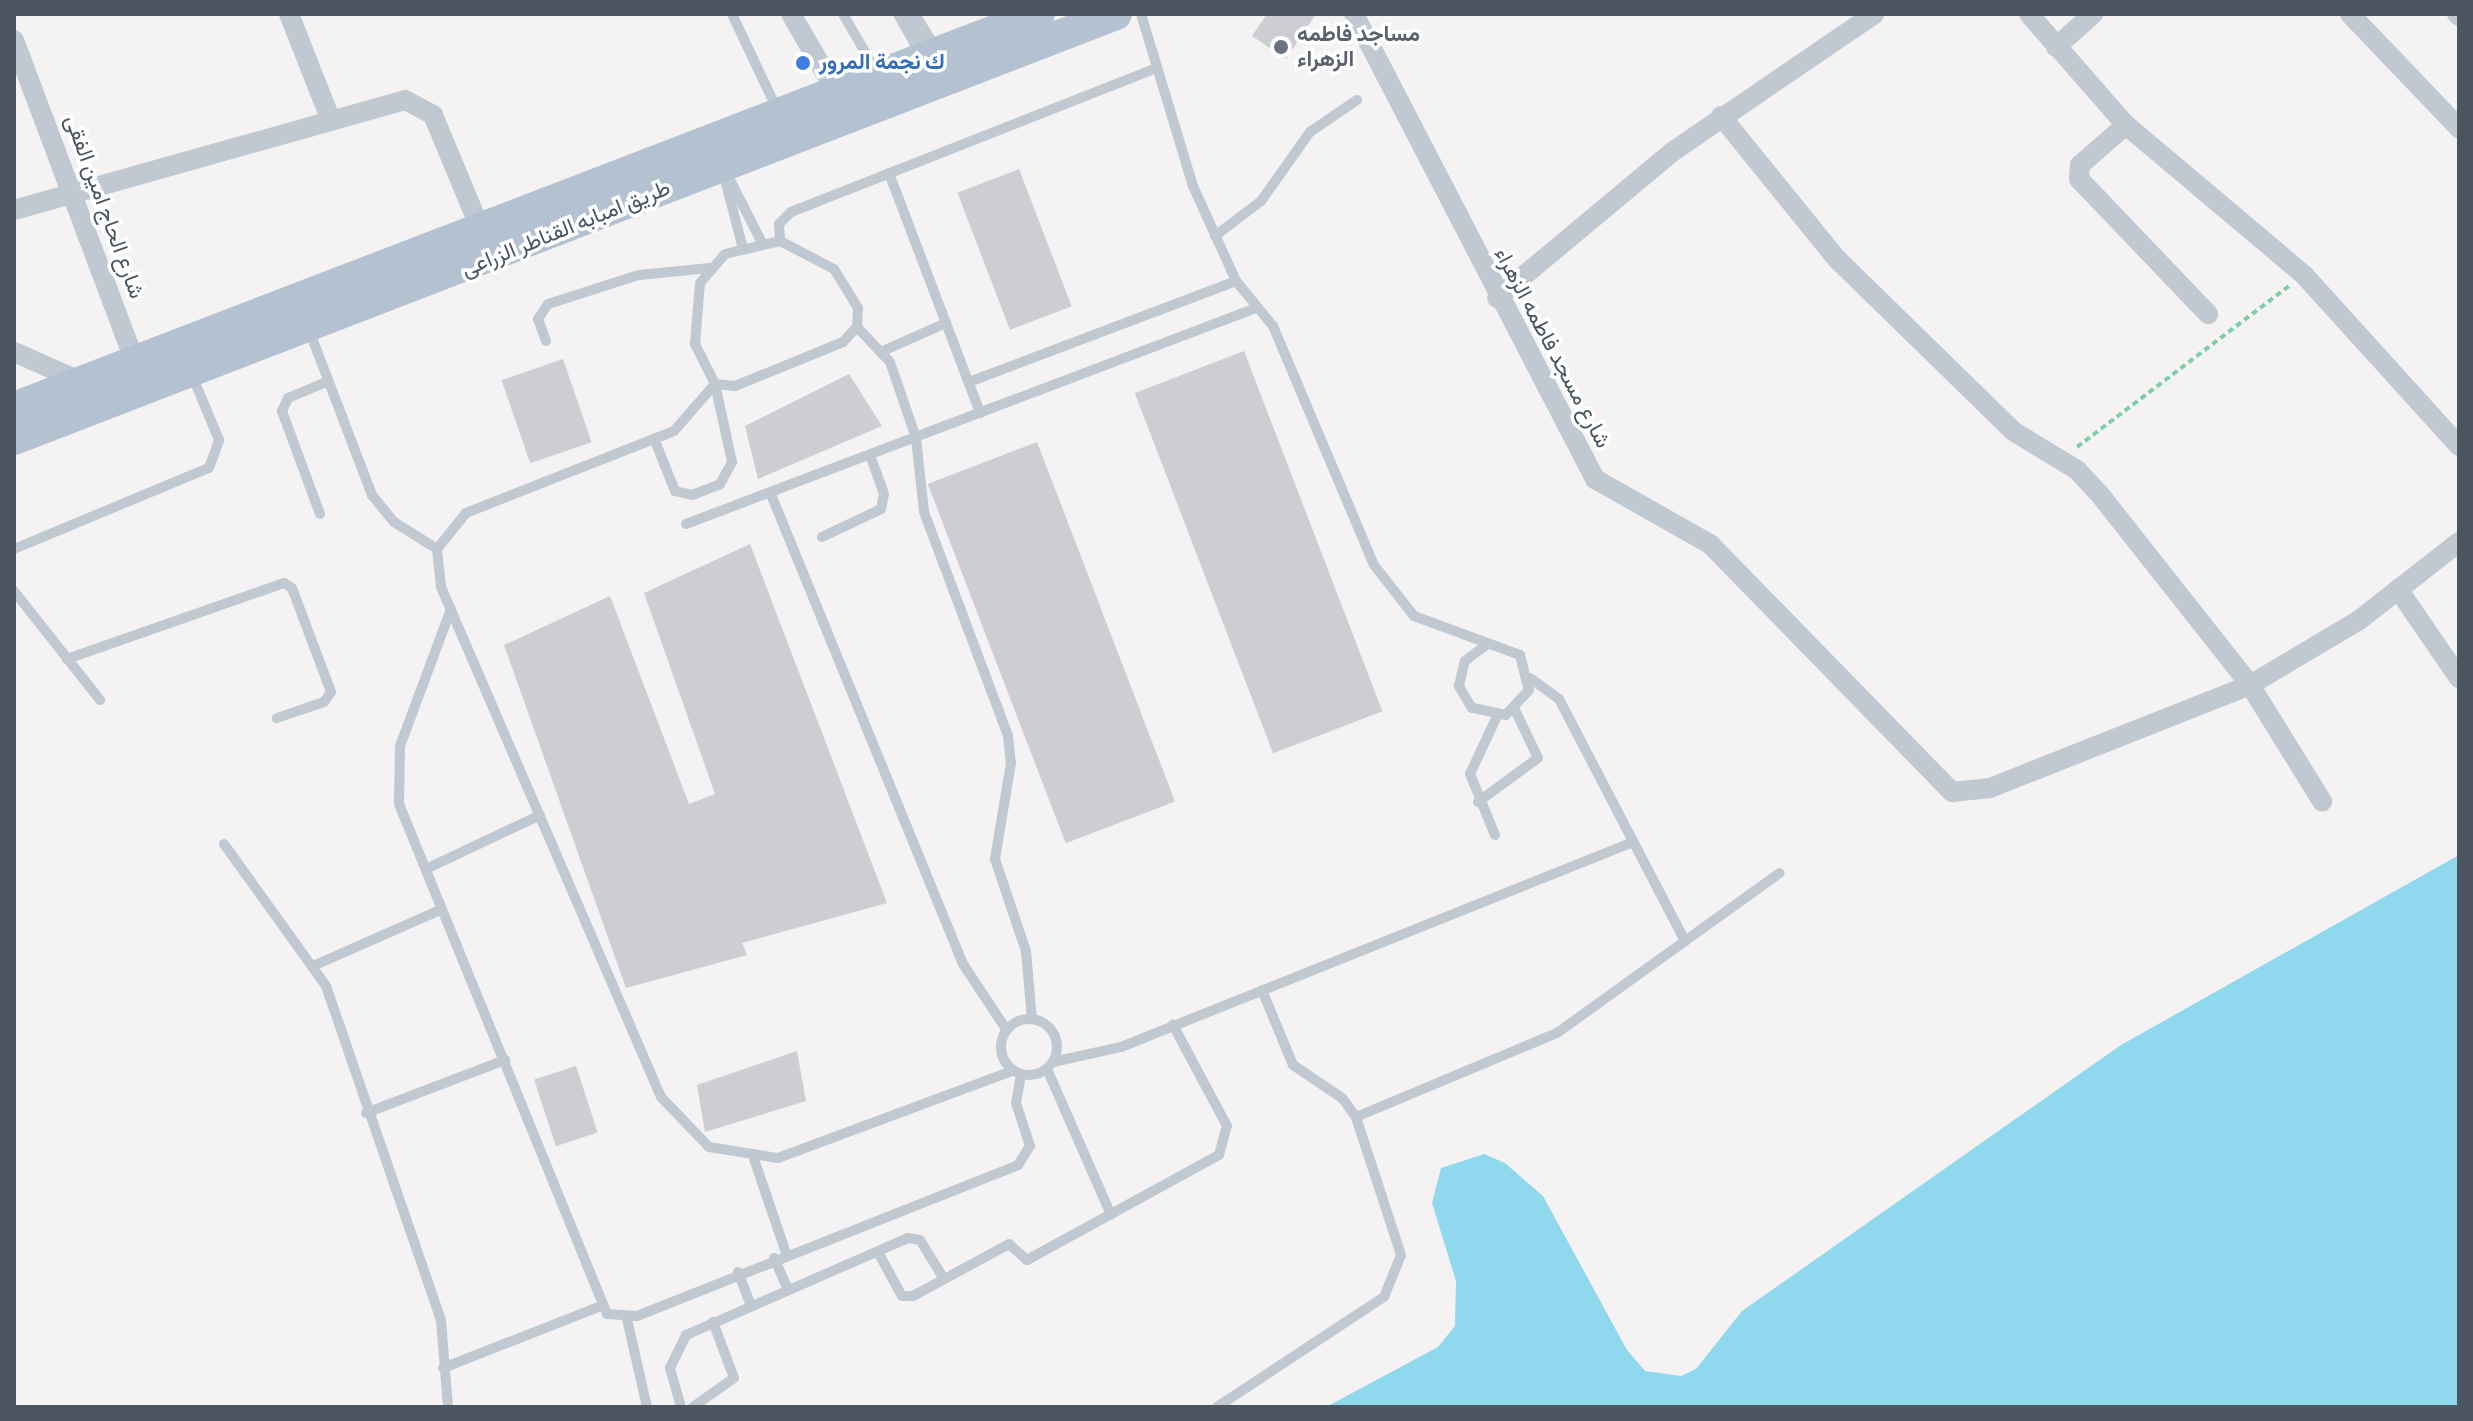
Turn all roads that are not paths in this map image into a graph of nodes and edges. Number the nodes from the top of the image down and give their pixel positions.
1 (289, 14) edge
2 (732, 14) edge
3 (791, 14) edge
4 (843, 14) edge
5 (898, 14) edge
6 (909, 14) edge
7 (1039, 14) edge
8 (1116, 14) edge
9 (1141, 14) edge
10 (1354, 14) edge
11 (1874, 14) edge
12 (2029, 14) edge
13 (2093, 14) edge
14 (2350, 14) edge
15 (1000, 21) edge
16 (14, 40) edge
17 (2056, 47) junction
18 (930, 58) junction
19 (1156, 68) junction
20 (879, 77) junction
21 (837, 93) junction
22 (1357, 100) dead end
23 (780, 114) junction
24 (1721, 116) junction
25 (330, 118) junction
26 (2126, 125) junction
27 (2459, 128) edge
28 (716, 153) junction
29 (889, 173) junction
30 (75, 196) junction
31 (14, 210) edge
32 (480, 228) junction
33 (1215, 236) junction
34 (761, 241) junction
35 (780, 241) junction
36 (742, 245) junction
37 (710, 268) junction
38 (1236, 281) junction
39 (1497, 298) junction
40 (1256, 308) junction
41 (2208, 314) dead end
42 (946, 323) junction
43 (857, 327) junction
44 (309, 330) junction
45 (546, 341) dead end
46 (885, 350) junction
47 (14, 352) edge
48 (192, 375) junction
49 (141, 379) junction
50 (329, 381) junction
51 (969, 382) junction
52 (84, 383) junction
53 (715, 384) junction
54 (14, 408) edge
55 (980, 413) junction
56 (916, 438) junction
57 (14, 439) edge
58 (655, 441) junction
59 (2459, 446) edge
60 (870, 455) junction
61 (770, 492) junction
62 (320, 514) dead end
63 (686, 524) dead end
64 (822, 537) dead end
65 (2459, 542) edge
66 (14, 549) edge
67 (437, 549) junction
68 (2398, 589) junction
69 (14, 591) edge
70 (451, 609) junction
71 (1486, 645) junction
72 (67, 659) junction
73 (1530, 678) junction
74 (2459, 678) edge
75 (2250, 685) junction
76 (100, 700) dead end
77 (1515, 710) junction
78 (1497, 716) junction
79 (277, 718) dead end
80 (2322, 801) dead end
81 (1478, 802) junction
82 (540, 815) junction
83 (1495, 835) dead end
84 (1633, 842) junction
85 (224, 844) dead end
86 (426, 869) junction
87 (1780, 873) dead end
88 (442, 909) junction
89 (1685, 941) junction
90 (313, 966) junction
91 (1262, 990) junction
92 (1032, 1019) junction
93 (1173, 1025) junction
94 (1006, 1029) junction
95 (505, 1060) junction
96 (1050, 1066) junction
97 (1016, 1073) junction
98 (366, 1113) junction
99 (1356, 1117) junction
100 (754, 1159) junction
101 (1111, 1215) junction
102 (878, 1252) junction
103 (786, 1253) junction
104 (774, 1258) junction
105 (738, 1272) junction
106 (944, 1279) junction
107 (788, 1290) junction
108 (751, 1306) junction
109 (599, 1307) junction
110 (627, 1319) junction
111 (713, 1322) junction
112 (443, 1368) junction
113 (448, 1407) edge
114 (647, 1407) edge
115 (681, 1407) edge
116 (693, 1407) edge
117 (1217, 1407) edge

1 - 25 street
2 - 23 lane
3 - 21 street
4 - 20 lane
5 - 18 lane
6 - 18 street
7 - 15 main road, طريق امبابه القناطر الزراعى
8 - 28 main road, طريق امبابه القناطر الزراعى
9 - 19 lane
10 - 39 street, شارع مسجد فاطمه الزهراء
11 - 24 street
12 - 17 street
13 - 17 street
14 - 27 street
15 - 18 main road, طريق امبابه القناطر الزراعى
16 - 30 street, شارع الحاج امين الفقى
17 - 26 street
18 - 20 main road, طريق امبابه القناطر الزراعى
19 - 29 lane
19 - 33 lane
20 - 21 main road, طريق امبابه القناطر الزراعى
21 - 23 main road, طريق امبابه القناطر الزراعى
22 - 33 lane
23 - 28 main road, طريق امبابه القناطر الزراعى
24 - 39 street
24 - 75 street
25 - 30 street
25 - 32 street
26 - 41 street
26 - 59 street
28 - 32 main road, طريق امبابه القناطر الزراعى
28 - 34 lane
28 - 36 lane
28 - 44 main road, طريق امبابه القناطر الزراعى
29 - 35 lane
29 - 42 lane
30 - 31 street
30 - 49 street, شارع الحاج امين الفقى
32 - 49 main road, طريق امبابه القناطر الزراعى
33 - 38 lane
34 - 35 lane
34 - 36 lane
35 - 43 lane
36 - 37 lane
37 - 45 lane
37 - 53 lane
38 - 40 lane
38 - 51 lane
39 - 75 street, شارع مسجد فاطمه الزهراء
40 - 55 lane
40 - 71 lane
42 - 46 lane
42 - 51 lane
43 - 46 lane
43 - 53 lane
44 - 48 main road, طريق امبابه القناطر الزراعى
44 - 50 lane
46 - 56 lane
47 - 52 street
48 - 49 main road, طريق امبابه القناطر الزراعى
48 - 66 lane
49 - 52 main road, طريق امبابه القناطر الزراعى
49 - 57 main road, طريق امبابه القناطر الزراعى
50 - 62 lane
50 - 67 lane
51 - 55 lane
52 - 54 main road, طريق امبابه القناطر الزراعى
53 - 58 lane
53 - 58 lane
55 - 56 lane
56 - 60 lane
56 - 92 lane
58 - 67 lane
60 - 61 lane
60 - 64 lane
61 - 63 lane
61 - 94 lane
65 - 68 street
67 - 70 lane
68 - 74 street
68 - 75 street
69 - 72 lane
70 - 82 lane
70 - 86 lane
71 - 73 lane
71 - 78 lane
72 - 76 lane
72 - 79 lane
73 - 77 lane
73 - 84 lane
75 - 80 street
77 - 78 lane
77 - 81 lane
78 - 81 lane
81 - 83 lane
82 - 86 lane
82 - 100 lane
84 - 89 lane
84 - 91 lane
85 - 90 lane
86 - 88 lane
87 - 89 lane
88 - 90 lane
88 - 95 lane
89 - 99 lane
90 - 98 lane
91 - 93 lane
91 - 99 lane
92 - 94 lane
92 - 96 lane
93 - 96 lane
93 - 101 lane
94 - 97 lane
95 - 98 lane
95 - 109 lane
96 - 97 lane
96 - 101 lane
97 - 100 lane
97 - 103 lane
98 - 112 lane
99 - 117 lane
100 - 103 lane
101 - 106 lane
102 - 106 lane
102 - 106 lane
102 - 107 lane
103 - 104 lane
104 - 105 lane
104 - 107 lane
105 - 108 lane
105 - 110 lane
107 - 108 lane
108 - 111 lane
109 - 110 lane
109 - 112 lane
110 - 114 lane
111 - 115 lane
111 - 116 lane
112 - 113 lane

